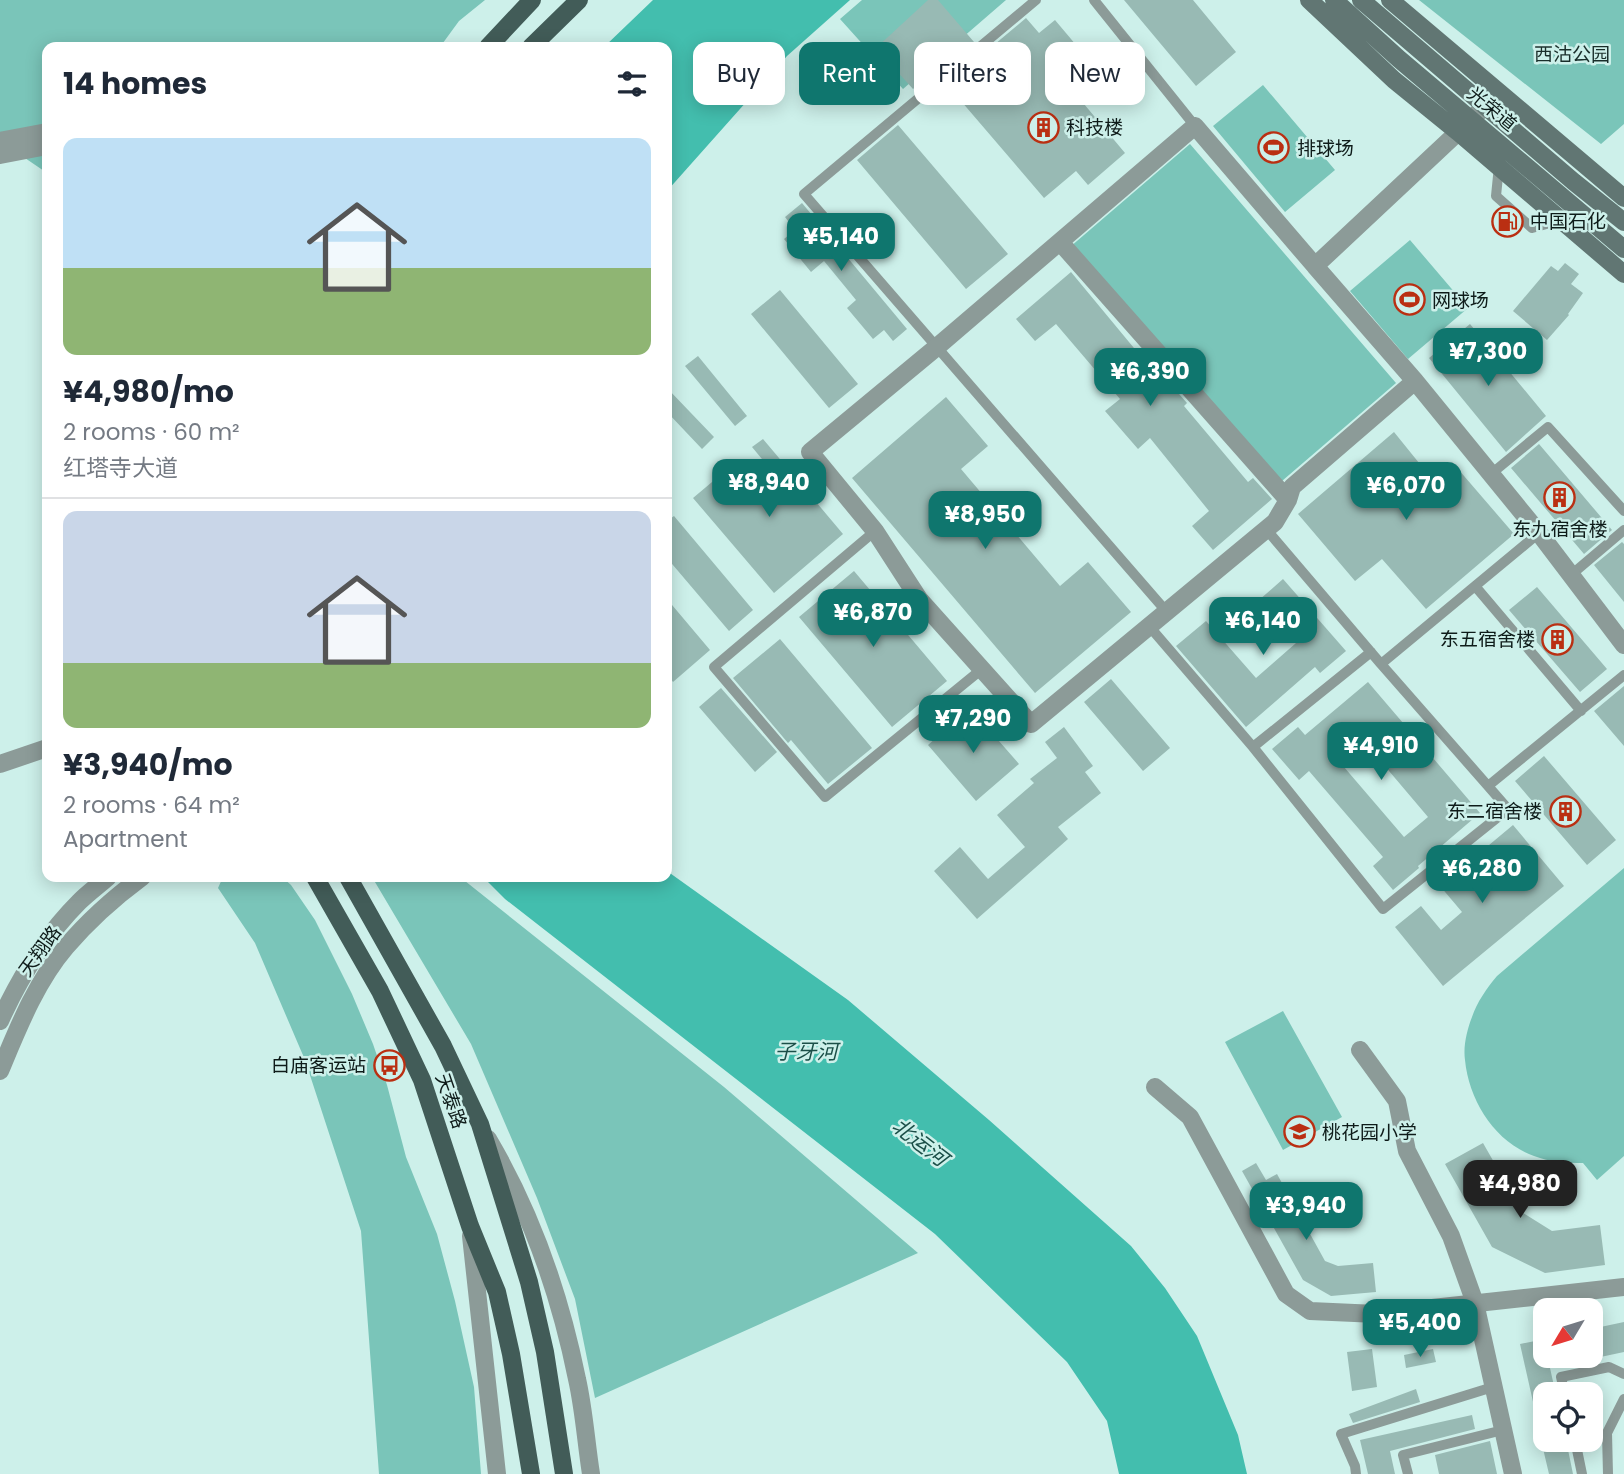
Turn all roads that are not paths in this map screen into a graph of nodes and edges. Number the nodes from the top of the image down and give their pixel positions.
1 (532, 0) edge
2 (579, 0) edge
3 (1036, 0) edge
4 (1094, 0) edge
5 (1308, 0) edge
6 (1334, 0) edge
7 (1361, 0) edge
8 (1390, 0) edge
9 (493, 42) edge
10 (536, 42) edge
11 (1498, 92) junction
12 (1478, 113) junction
13 (1195, 126) junction
14 (1458, 132) junction
15 (42, 133) edge
16 (0, 141) edge
17 (1501, 144) junction
18 (42, 147) edge
19 (0, 155) edge
20 (1499, 167) junction
21 (1624, 198) edge
22 (1562, 220) junction
23 (1624, 222) edge
24 (1060, 242) junction
25 (1624, 249) edge
26 (1315, 266) junction
27 (1624, 274) edge
28 (938, 346) junction
29 (1415, 381) junction
30 (1490, 474) junction
31 (1288, 500) junction
32 (1624, 511) edge
33 (1266, 529) junction
34 (1624, 530) edge
35 (875, 531) junction
36 (1539, 533) junction
37 (1571, 575) junction
38 (1475, 586) junction
39 (1167, 611) junction
40 (1149, 626) junction
41 (1624, 645) edge
42 (1371, 652) junction
43 (1381, 664) junction
44 (982, 669) junction
45 (1624, 675) edge
46 (1581, 711) junction
47 (1253, 747) junction
48 (42, 750) edge
49 (0, 764) edge
50 (1488, 786) junction
51 (102, 882) edge
52 (136, 882) edge
53 (318, 882) edge
54 (351, 882) edge
55 (0, 1021) edge
56 (1360, 1050) dead end
57 (0, 1071) edge
58 (1155, 1087) dead end
59 (480, 1124) junction
60 (470, 1226) junction
61 (1624, 1287) edge
62 (1475, 1303) junction
63 (511, 1354) junction
64 (1624, 1374) edge
65 (1562, 1382) edge
66 (1493, 1387) junction
67 (1624, 1399) edge
68 (1503, 1430) junction
69 (1577, 1452) edge
70 (497, 1474) edge
71 (521, 1474) edge
72 (530, 1474) edge
73 (564, 1474) edge
74 (591, 1474) edge
75 (1356, 1474) edge
76 (1408, 1474) edge
77 (1513, 1474) edge
78 (1582, 1474) edge
79 (1608, 1474) edge

1 - 9 main road
2 - 10 main road
3 - 28 lane
4 - 13 lane
5 - 14 main road
6 - 12 main road, 光荣道
7 - 12 main road, 光荣道
8 - 11 main road
11 - 12 street
11 - 21 main road
12 - 14 street
12 - 17 main road, 光荣道
12 - 23 main road, 光荣道
13 - 24 street
13 - 26 street
14 - 20 main road
14 - 26 street
15 - 16 street
17 - 20 lane
17 - 25 main road, 光荣道
18 - 19 street
20 - 22 main road
20 - 22 lane
22 - 27 main road
24 - 28 street
24 - 31 street
26 - 29 street
28 - 35 street
28 - 39 lane
29 - 30 street
29 - 31 street
30 - 32 lane
30 - 36 street
31 - 33 street
33 - 39 street
33 - 42 lane
34 - 37 lane
35 - 44 street
35 - 44 lane
36 - 37 street
36 - 38 lane
37 - 41 street
38 - 43 lane
38 - 46 lane
39 - 40 street
40 - 44 street
40 - 47 lane
42 - 43 lane
42 - 47 lane
43 - 50 lane
45 - 46 lane
46 - 50 lane
47 - 50 lane
48 - 49 street
51 - 55 street, 天翔路
52 - 57 street, 天翔路
53 - 60 main road, 天泰路
54 - 59 main road, 天泰路
56 - 62 street
58 - 62 street
59 - 73 main road, 天泰路
59 - 74 street
60 - 63 main road, 天泰路
60 - 70 street
61 - 62 street
62 - 66 street
63 - 71 main road
63 - 72 main road
64 - 65 lane
66 - 68 street
66 - 75 lane
67 - 79 lane
68 - 76 lane
68 - 77 street
69 - 78 lane

